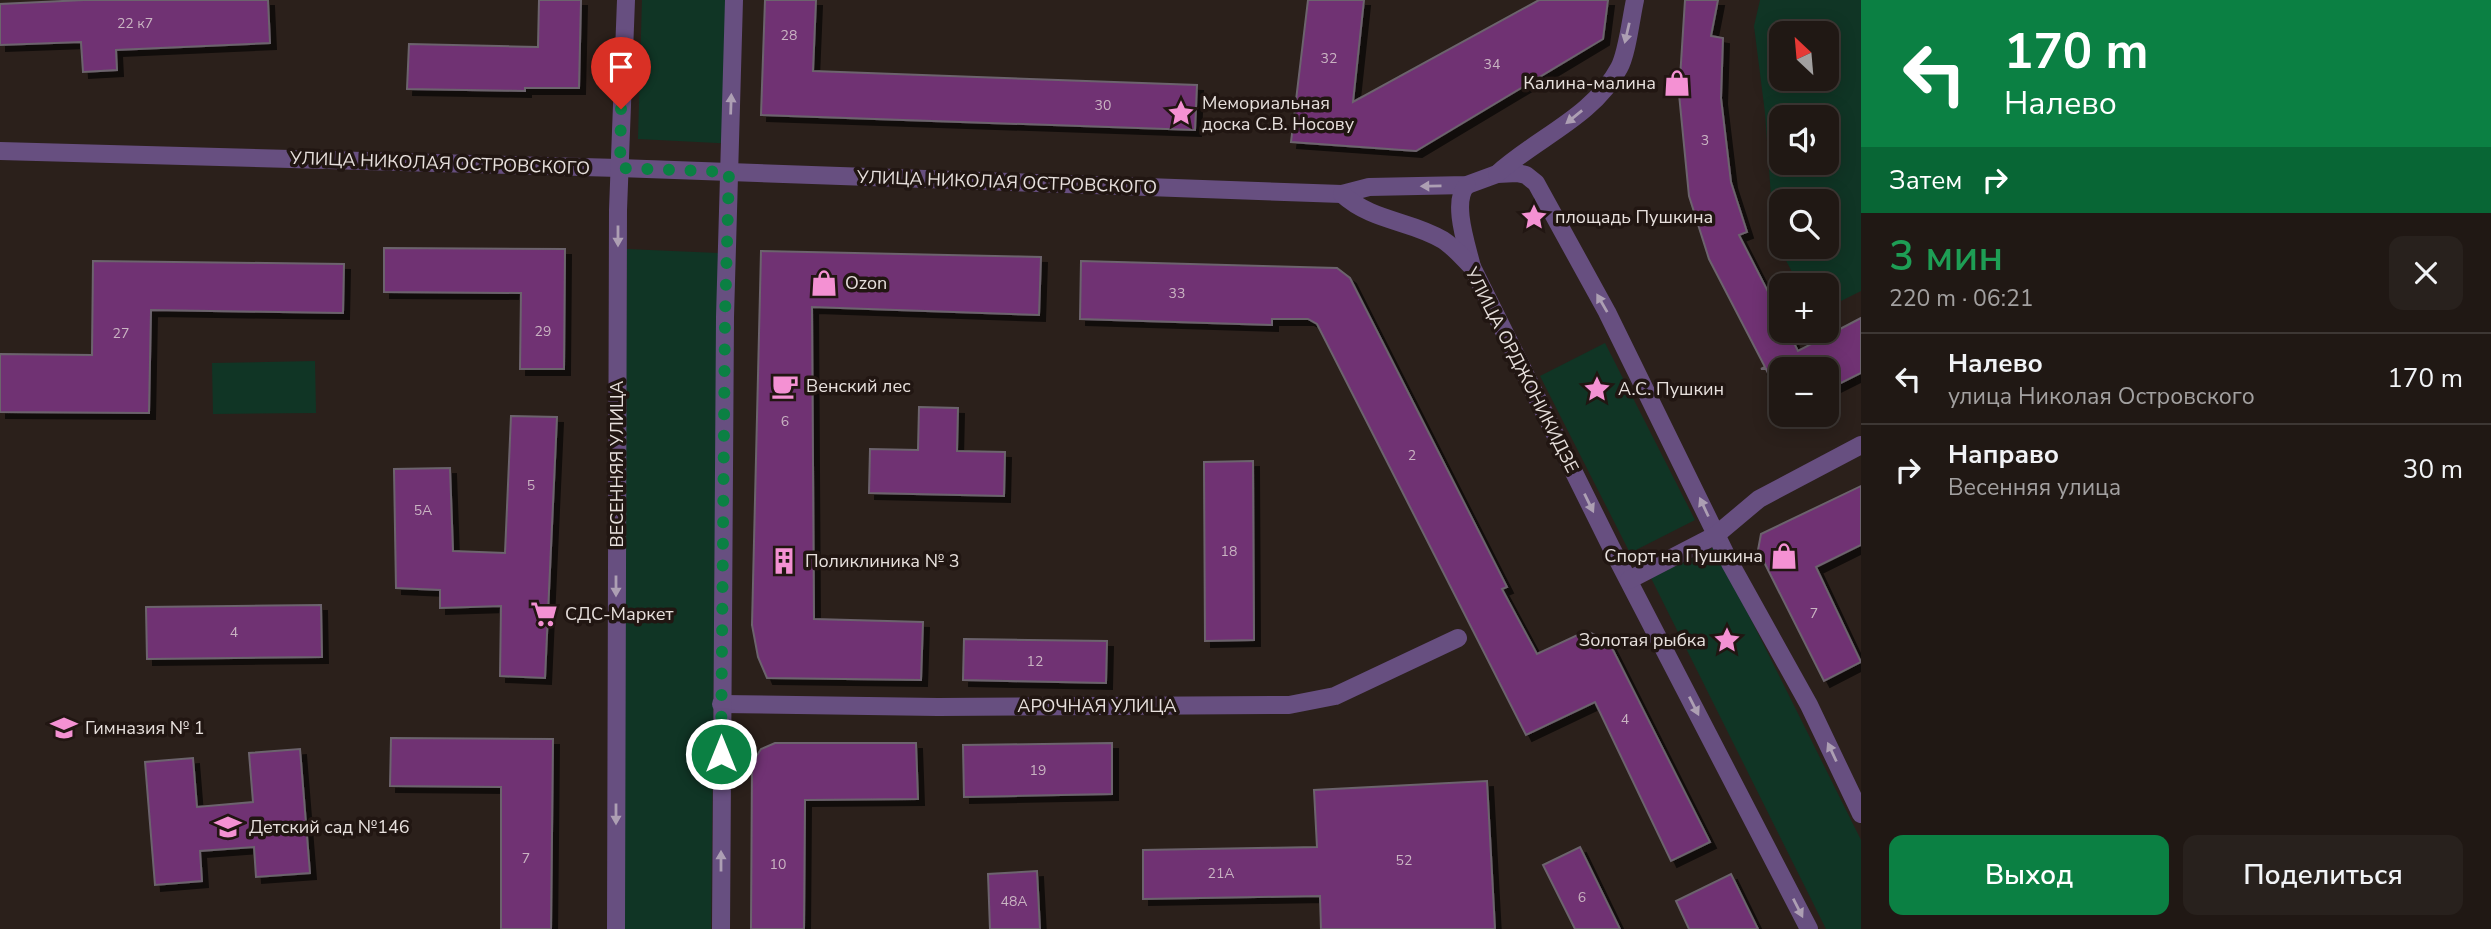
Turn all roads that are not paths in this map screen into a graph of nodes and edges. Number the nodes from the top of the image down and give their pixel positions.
1 (626, 0) edge
2 (734, 0) edge
3 (1635, 0) edge
4 (0, 151) edge
5 (620, 168) junction
6 (729, 172) junction
7 (1497, 174) junction
8 (1467, 185) junction
9 (1342, 194) junction
10 (1472, 267) junction
11 (1861, 446) edge
12 (1716, 535) junction
13 (1629, 580) junction
14 (1458, 638) dead end
15 (721, 704) junction
16 (1861, 814) edge
17 (616, 929) edge
18 (721, 929) edge
19 (1809, 929) edge

1 - 5 street, ВЕСЕННЯЯ УЛИЦА
6 -> 2 street
3 -> 7 street
4 - 5 street, УЛИЦА НИКОЛАЯ ОСТРОВСКОГО
5 - 6 street, УЛИЦА НИКОЛАЯ ОСТРОВСКОГО
5 -> 17 street, ВЕСЕННЯЯ УЛИЦА
6 - 9 street, УЛИЦА НИКОЛАЯ ОСТРОВСКОГО
6 - 15 street
7 - 8 street
12 -> 7 street
8 -> 9 street
8 - 10 street
9 - 10 street, УЛИЦА ОРДЖОНИКИДЗЕ
10 -> 13 street, УЛИЦА ОРДЖОНИКИДЗЕ
11 - 12 street
12 - 13 street
16 -> 12 street
13 -> 19 street, УЛИЦА ОРДЖОНИКИДЗЕ
14 - 15 street, АРОЧНАЯ УЛИЦА
18 -> 15 street

